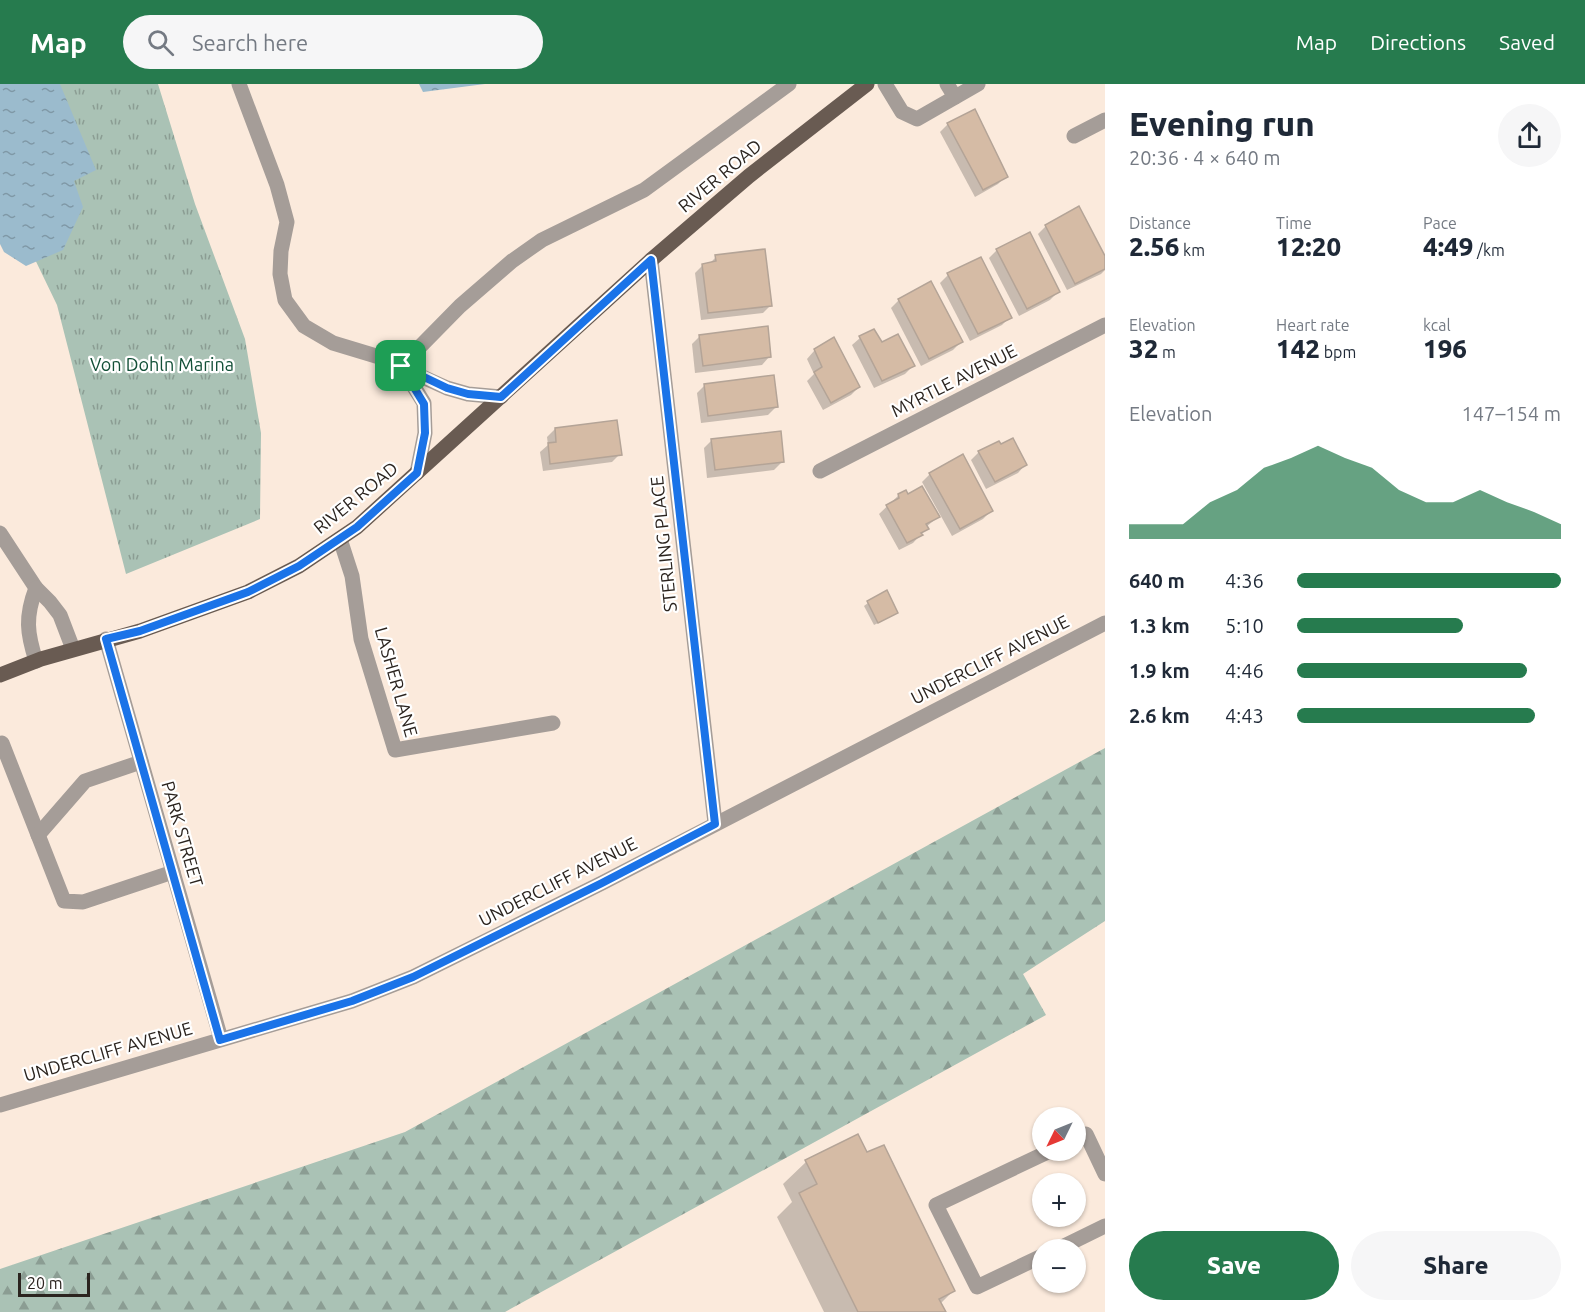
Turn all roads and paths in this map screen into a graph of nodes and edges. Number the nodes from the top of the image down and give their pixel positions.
1 (239, 84) edge
2 (789, 84) edge
3 (867, 84) edge
4 (885, 84) edge
5 (978, 84) edge
6 (951, 91) edge
7 (1105, 120) edge
8 (1074, 136) dead end
9 (651, 260) junction
10 (1105, 325) edge
11 (401, 366) junction
12 (501, 397) junction
13 (820, 471) dead end
14 (417, 473) junction
15 (0, 533) edge
16 (340, 539) junction
17 (36, 588) junction
18 (1105, 623) edge
19 (106, 639) junction
20 (73, 649) junction
21 (36, 661) junction
22 (0, 675) edge
23 (553, 723) dead end
24 (2, 743) dead end
25 (141, 762) junction
26 (715, 824) junction
27 (38, 835) junction
28 (173, 872) junction
29 (220, 1040) junction
30 (0, 1105) edge
31 (1086, 1134) edge
32 (1032, 1159) edge
33 (1105, 1174) edge
34 (1105, 1226) edge
35 (1078, 1239) edge
36 (1032, 1261) edge

1 - 11 street
2 - 11 street
3 - 9 main road, RIVER ROAD
4 - 6 street
5 - 6 street
7 - 8 street
9 - 12 main road, RIVER ROAD
9 - 26 street, STERLING PLACE
10 - 13 street, MYRTLE AVENUE
11 - 12 street
11 - 14 street
12 - 14 main road, RIVER ROAD
14 - 16 main road, RIVER ROAD
15 - 17 street
16 - 19 main road, RIVER ROAD
16 - 23 street, LASHER LANE
17 - 20 street
17 - 21 street
18 - 26 street, UNDERCLIFF AVENUE
19 - 20 main road, RIVER ROAD
19 - 25 street, PARK STREET
20 - 21 main road, RIVER ROAD
21 - 22 main road, RIVER ROAD
24 - 27 street
25 - 27 street
25 - 28 street, PARK STREET
26 - 29 street, UNDERCLIFF AVENUE
27 - 28 street
28 - 29 street, PARK STREET
29 - 30 street, UNDERCLIFF AVENUE
31 - 33 street
32 - 36 street
34 - 35 street

